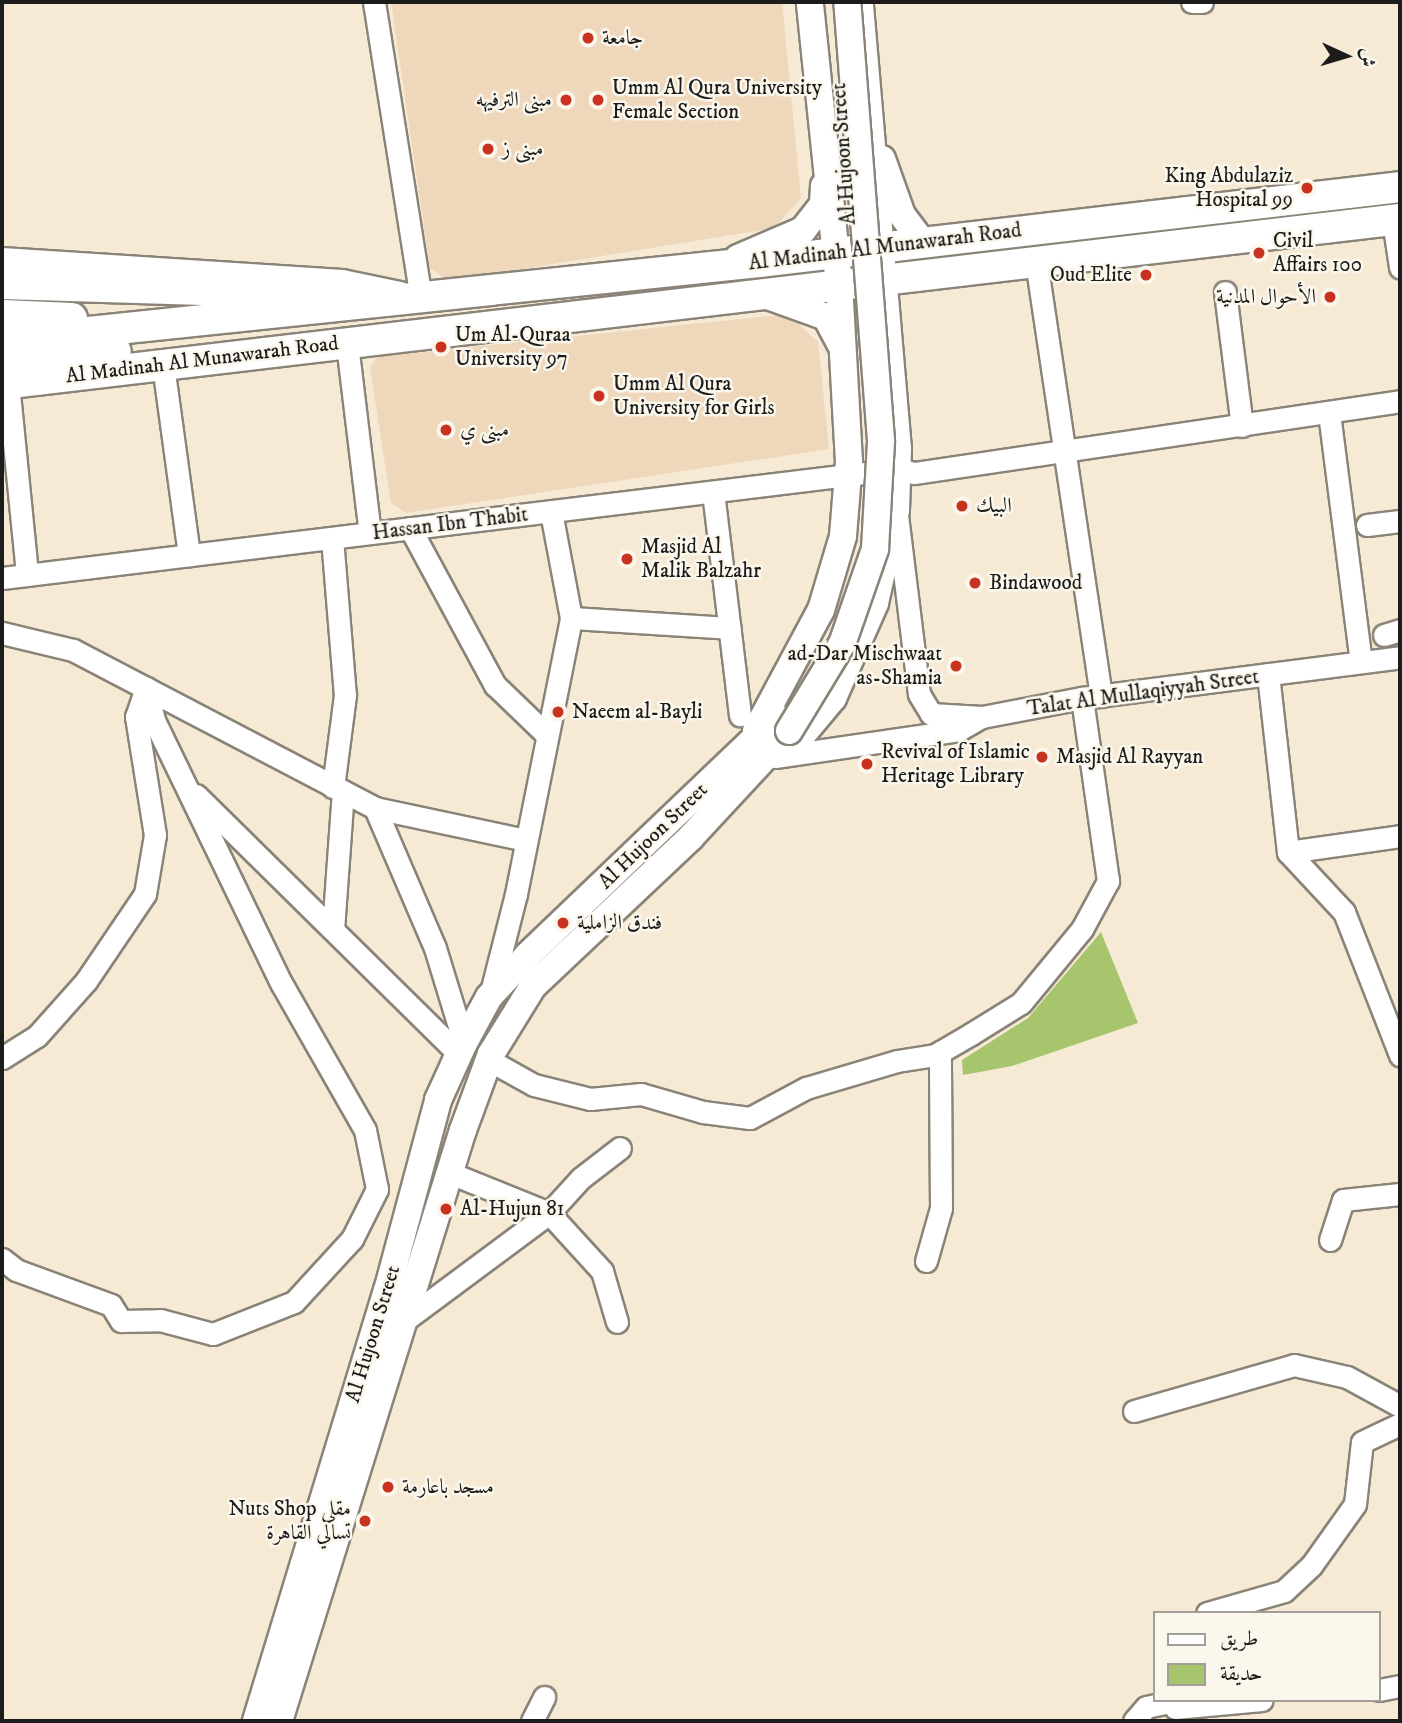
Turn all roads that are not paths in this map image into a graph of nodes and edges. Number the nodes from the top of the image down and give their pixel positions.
1 (374, 2) edge
2 (810, 2) edge
3 (833, 2) edge
4 (847, 2) edge
5 (860, 2) edge
6 (1192, 2) edge
7 (1202, 2) edge
8 (870, 125) junction
9 (825, 149) junction
10 (1400, 187) edge
11 (1397, 219) edge
12 (922, 242) junction
13 (880, 246) junction
14 (835, 252) junction
15 (2, 261) edge
16 (1035, 261) junction
17 (719, 265) junction
18 (1400, 267) edge
19 (883, 281) junction
20 (2, 284) edge
21 (839, 285) junction
22 (754, 292) junction
23 (1225, 292) dead end
24 (413, 295) junction
25 (369, 303) junction
26 (2, 315) edge
27 (403, 337) junction
28 (2, 341) edge
29 (347, 344) junction
30 (843, 347) junction
31 (163, 365) junction
32 (4, 376) edge
33 (1400, 401) edge
34 (1329, 413) junction
35 (1242, 426) junction
36 (1062, 452) junction
37 (898, 469) junction
38 (848, 475) junction
39 (713, 492) junction
40 (897, 510) junction
41 (551, 512) junction
42 (1400, 520) edge
43 (1367, 524) dead end
44 (410, 528) junction
45 (370, 533) junction
46 (331, 538) junction
47 (189, 555) junction
48 (27, 575) junction
49 (2, 578) edge
50 (571, 618) junction
51 (730, 628) junction
52 (2, 633) edge
53 (1400, 657) edge
54 (1361, 662) junction
55 (1268, 674) junction
56 (146, 688) junction
57 (1091, 697) junction
58 (740, 715) dead end
59 (982, 717) junction
60 (783, 724) junction
61 (547, 735) junction
62 (749, 744) junction
63 (775, 757) junction
64 (185, 784) junction
65 (338, 789) junction
66 (734, 790) junction
67 (375, 808) junction
68 (1400, 836) edge
69 (526, 840) junction
70 (1288, 852) junction
71 (333, 930) junction
72 (489, 997) junction
73 (461, 1048) junction
74 (940, 1052) junction
75 (1400, 1055) edge
76 (2, 1058) edge
77 (489, 1060) junction
78 (620, 1148) dead end
79 (450, 1173) junction
80 (1400, 1194) edge
81 (549, 1213) junction
82 (1330, 1240) dead end
83 (2, 1259) edge
84 (926, 1261) dead end
85 (405, 1320) junction
86 (617, 1322) dead end
87 (1400, 1406) edge
88 (1134, 1411) dead end
89 (1400, 1424) edge
90 (1214, 1611) edge
91 (1400, 1686) edge
92 (1381, 1690) edge
93 (544, 1698) dead end
94 (1240, 1702) edge
95 (1176, 1708) edge
96 (256, 1721) edge
97 (279, 1721) edge
98 (532, 1721) edge
99 (1134, 1721) edge

1 - 24 street
2 - 9 main road
3 - 60 main road, Al Hujoon Street
4 - 60 main road, Al Hujoon Street, bridge
5 - 8 main road
6 - 7 street
8 - 12 main road
8 - 13 main road
9 - 14 main road
9 - 17 main road
10 - 12 highway, Al Madinah Al Munawarah Road
11 - 16 highway, Al Madinah Al Munawarah Road
11 - 18 street
12 - 13 highway, Al Madinah Al Munawarah Road
13 - 14 highway, Al Madinah Al Munawarah Road
13 - 19 main road
14 - 17 highway, Al Madinah Al Munawarah Road
14 - 21 main road
15 - 24 main road
16 - 19 highway, Al Madinah Al Munawarah Road
16 - 36 street
17 - 24 highway, Al Madinah Al Munawarah Road
19 - 21 highway, Al Madinah Al Munawarah Road
19 - 37 main road
20 - 25 highway
21 - 22 highway, Al Madinah Al Munawarah Road
21 - 30 main road
22 - 27 highway, Al Madinah Al Munawarah Road
22 - 30 main road
23 - 35 street
24 - 25 highway, Al Madinah Al Munawarah Road
25 - 26 highway
25 - 28 highway
27 - 29 highway, Al Madinah Al Munawarah Road
27 - 32 highway, Al Madinah Al Munawarah Road
29 - 31 highway, Al Madinah Al Munawarah Road
29 - 45 street
30 - 38 main road
31 - 32 highway, Al Madinah Al Munawarah Road
31 - 47 street
32 - 48 street
33 - 34 street, Hassan Ibn Thabit
34 - 35 street, Hassan Ibn Thabit
34 - 54 street
35 - 36 street, Hassan Ibn Thabit
36 - 37 street, Hassan Ibn Thabit
36 - 57 street
37 - 38 street, Hassan Ibn Thabit
37 - 40 main road
38 - 39 street, Hassan Ibn Thabit
38 - 62 main road
39 - 41 street, Hassan Ibn Thabit
39 - 51 street
40 - 59 street, Talat Al Mullaqiyyah Street
40 - 63 main road
41 - 44 street, Hassan Ibn Thabit
41 - 50 street
42 - 43 street
44 - 45 street, Hassan Ibn Thabit
44 - 61 street
45 - 46 street, Hassan Ibn Thabit
46 - 47 street, Hassan Ibn Thabit
46 - 65 street
47 - 48 street, Hassan Ibn Thabit
48 - 49 street, Hassan Ibn Thabit
50 - 51 street
50 - 61 street
51 - 58 street
52 - 56 street
53 - 54 street
54 - 55 street
55 - 57 street, Talat Al Mullaqiyyah Street
55 - 70 street, Talat Al Mullaqiyyah Street
56 - 64 street
56 - 65 street
56 - 76 street
57 - 59 street, Talat Al Mullaqiyyah Street
57 - 74 street
59 - 63 street, Talat Al Mullaqiyyah Street
60 - 62 main road, Al Hujoon Street
60 - 66 main road, Al Hujoon Street
61 - 69 street
62 - 72 main road, Al Hujoon Street
63 - 66 main road
64 - 71 street
64 - 83 street
65 - 67 street
65 - 71 street
66 - 77 main road, Al Hujoon Street
67 - 69 street
67 - 73 street
68 - 70 street
69 - 72 street
70 - 75 street
71 - 73 street
72 - 73 main road, Al Hujoon Street
73 - 96 main road, Al Hujoon Street
74 - 77 street
74 - 84 street
77 - 79 main road, Al Hujoon Street
78 - 81 street
79 - 81 street
79 - 85 main road, Al Hujoon Street
80 - 82 street
81 - 85 street
81 - 86 street
85 - 97 main road, Al Hujoon Street
87 - 88 street
89 - 90 street
91 - 92 street
93 - 98 street
94 - 95 street
95 - 99 street

